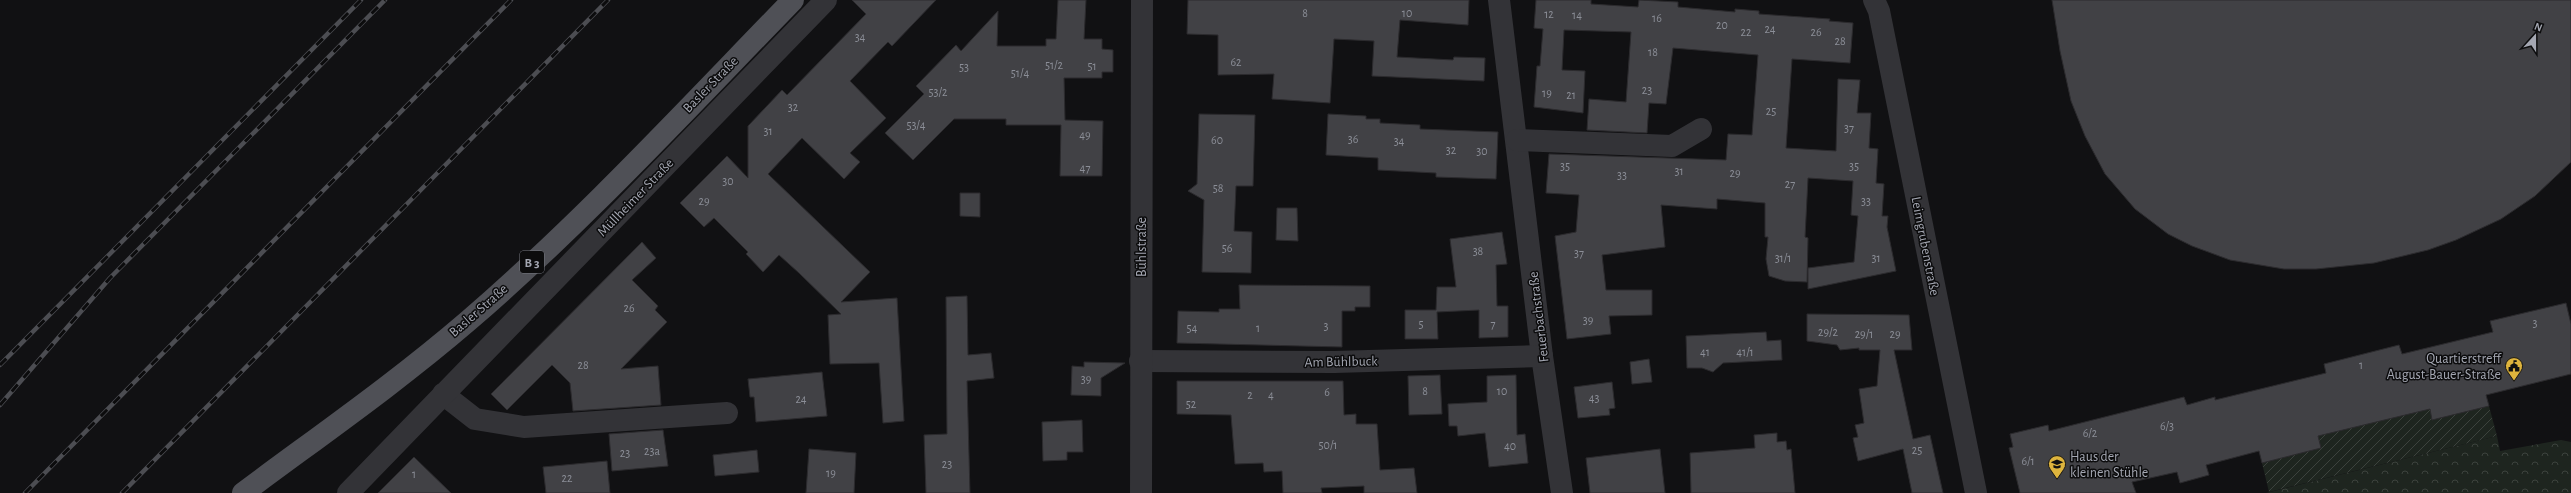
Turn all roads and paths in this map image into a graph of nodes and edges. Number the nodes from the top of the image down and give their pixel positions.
1 (793, 0) edge
2 (826, 0) edge
3 (1142, 0) edge
4 (1500, 0) edge
5 (1874, 0) edge
6 (1701, 129) dead end
7 (1516, 140) junction
8 (1542, 356) junction
9 (1140, 362) junction
10 (443, 394) junction
11 (727, 413) dead end
12 (243, 493) edge
13 (348, 493) edge
14 (1141, 493) edge
15 (1562, 493) edge
16 (1976, 493) edge

1 - 12 main road, Basler Straße / B 3
2 - 10 street, Müllheimer Straße
3 - 9 street, Bühlstraße
4 - 7 street, Feuerbachstraße
5 - 16 street, Leimgrubenstraße
6 - 7 street
7 - 8 street, Feuerbachstraße
8 - 9 street, Am Bühlbuck
8 - 15 street, Feuerbachstraße
9 - 14 street, Bühlstraße
10 - 11 street
10 - 13 street, Müllheimer Straße

